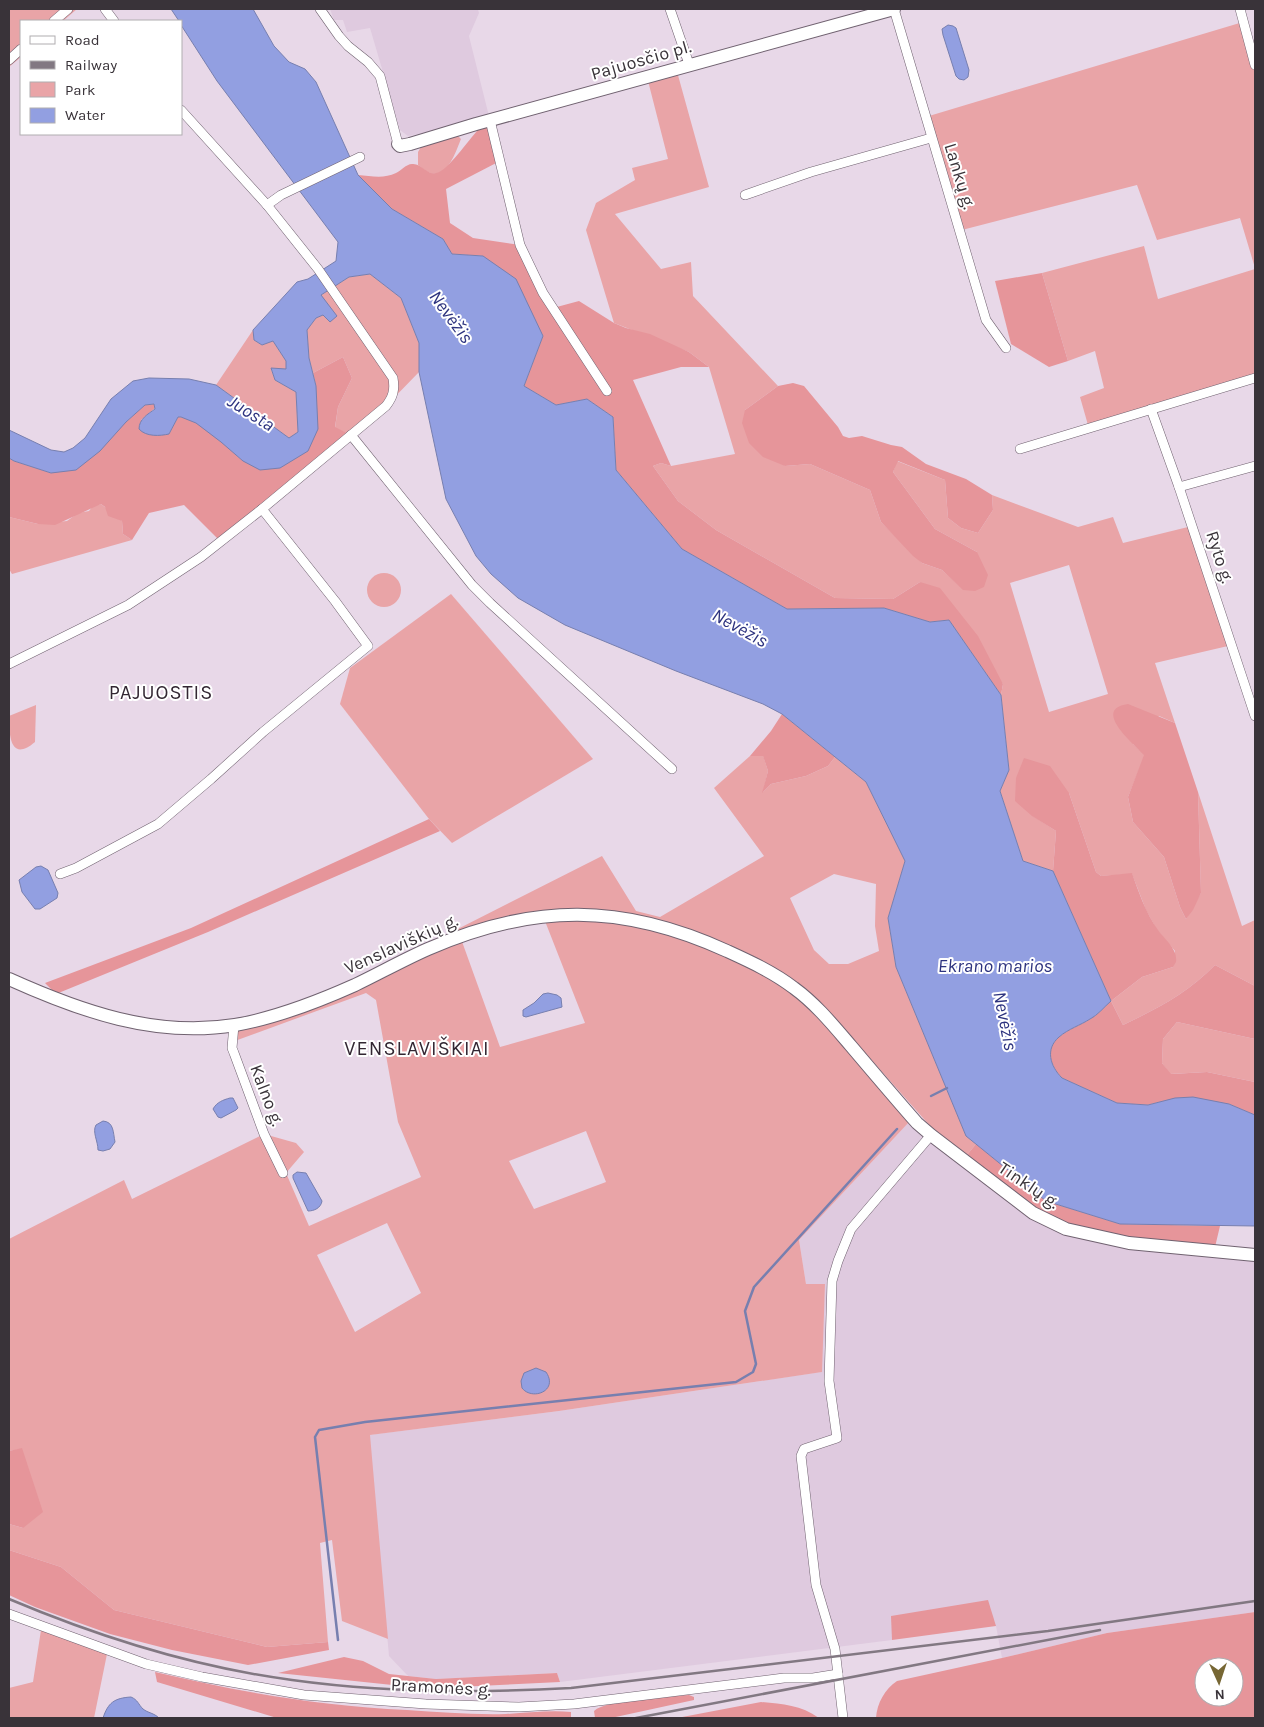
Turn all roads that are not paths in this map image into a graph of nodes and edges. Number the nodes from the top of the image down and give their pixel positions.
1 (68, 9) edge
2 (105, 9) edge
3 (320, 9) edge
4 (670, 9) edge
5 (894, 9) edge
6 (1240, 9) edge
7 (868, 12) edge
8 (55, 20) edge
9 (113, 20) edge
10 (20, 50) edge
11 (9, 60) edge
12 (689, 64) junction
13 (1255, 65) edge
14 (182, 111) edge
15 (490, 120) junction
16 (931, 138) junction
17 (398, 144) joint
18 (360, 157) dead end
19 (745, 195) dead end
20 (267, 204) junction
21 (1006, 348) dead end
22 (1255, 378) edge
23 (607, 391) dead end
24 (1150, 410) junction
25 (352, 435) junction
26 (1020, 450) dead end
27 (1255, 466) edge
28 (1179, 487) junction
29 (262, 509) junction
30 (9, 664) edge
31 (1255, 716) edge
32 (672, 769) dead end
33 (60, 874) dead end
34 (9, 979) edge
35 (234, 1025) junction
36 (839, 1032) joint
37 (931, 1136) junction
38 (283, 1173) dead end
39 (1255, 1254) edge
40 (9, 1614) edge
41 (838, 1674) junction
42 (843, 1718) edge

1 - 8 street
2 - 9 street
3 - 17 street
4 - 12 street
5 - 7 main road, Pajuosčio pl.
5 - 16 street, Lankų g.
6 - 13 street
7 - 12 main road, Pajuosčio pl.
10 - 11 street
12 - 15 main road, Pajuosčio pl.
14 - 20 street
15 - 17 main road, Pajuosčio pl.
15 - 23 street
16 - 19 street
16 - 21 street, Lankų g.
18 - 20 street
20 - 25 street
22 - 24 street
24 - 26 street
24 - 28 street, Ryto g.
25 - 29 street
25 - 32 street
27 - 28 street
28 - 31 street, Ryto g.
29 - 30 street
29 - 33 street
34 - 35 main road, Venslaviškių g.
35 - 36 main road, Venslaviškių g.
35 - 38 street, Kalno g.
36 - 37 main road, Tinklų g.
37 - 39 main road, Tinklų g.
37 - 41 street
40 - 41 street, Pramonės g.
41 - 42 street

